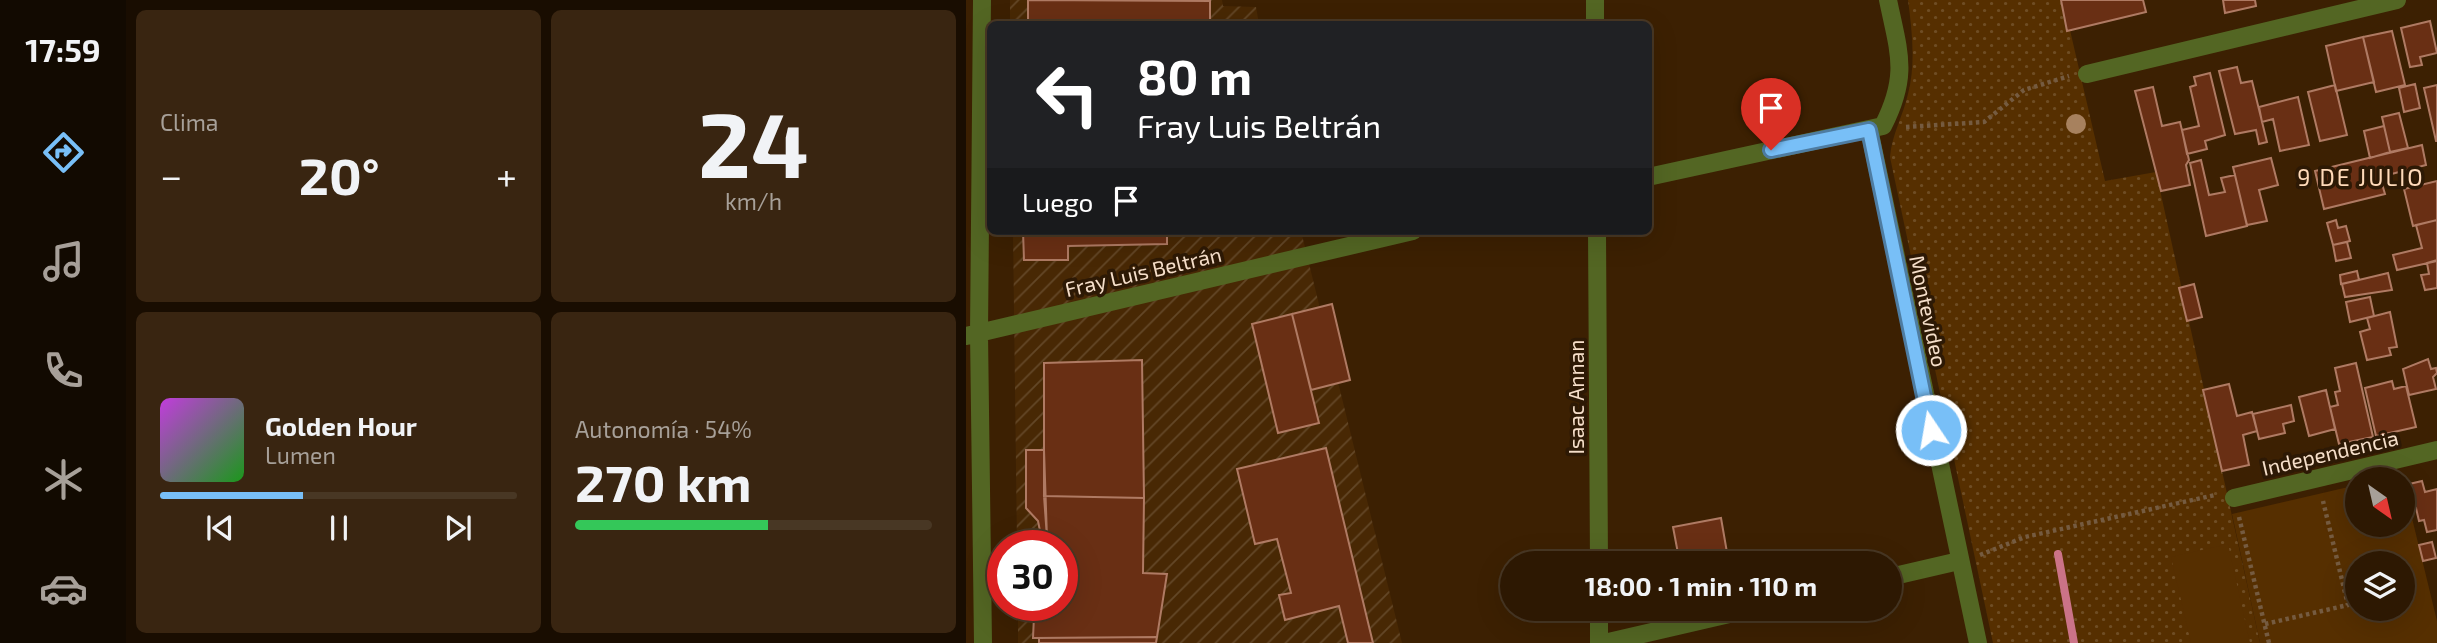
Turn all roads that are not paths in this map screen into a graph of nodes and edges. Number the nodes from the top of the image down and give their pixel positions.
1 (982, 0) edge
2 (1595, 0) edge
3 (1888, 0) edge
4 (2397, 0) edge
5 (1595, 21) edge
6 (2087, 74) road end
7 (1876, 127) junction
8 (1652, 176) edge
9 (1396, 235) edge
10 (1597, 235) edge
11 (973, 334) edge
12 (2437, 450) edge
13 (2234, 498) road end
14 (1599, 551) edge
15 (1959, 561) junction
16 (1902, 574) edge
17 (1600, 621) edge
18 (1698, 621) edge
19 (984, 643) edge
20 (1602, 643) edge
21 (1978, 643) edge

1 - 11 street
2 - 5 street
3 - 7 street
4 - 6 street
7 - 8 street
7 - 15 street, Montevideo
9 - 11 street, Fray Luis Beltrán
10 - 14 street, Isaac Annan
11 - 19 street
12 - 13 street, Independencia
15 - 16 street
15 - 21 street, Montevideo
17 - 20 street
18 - 20 street

